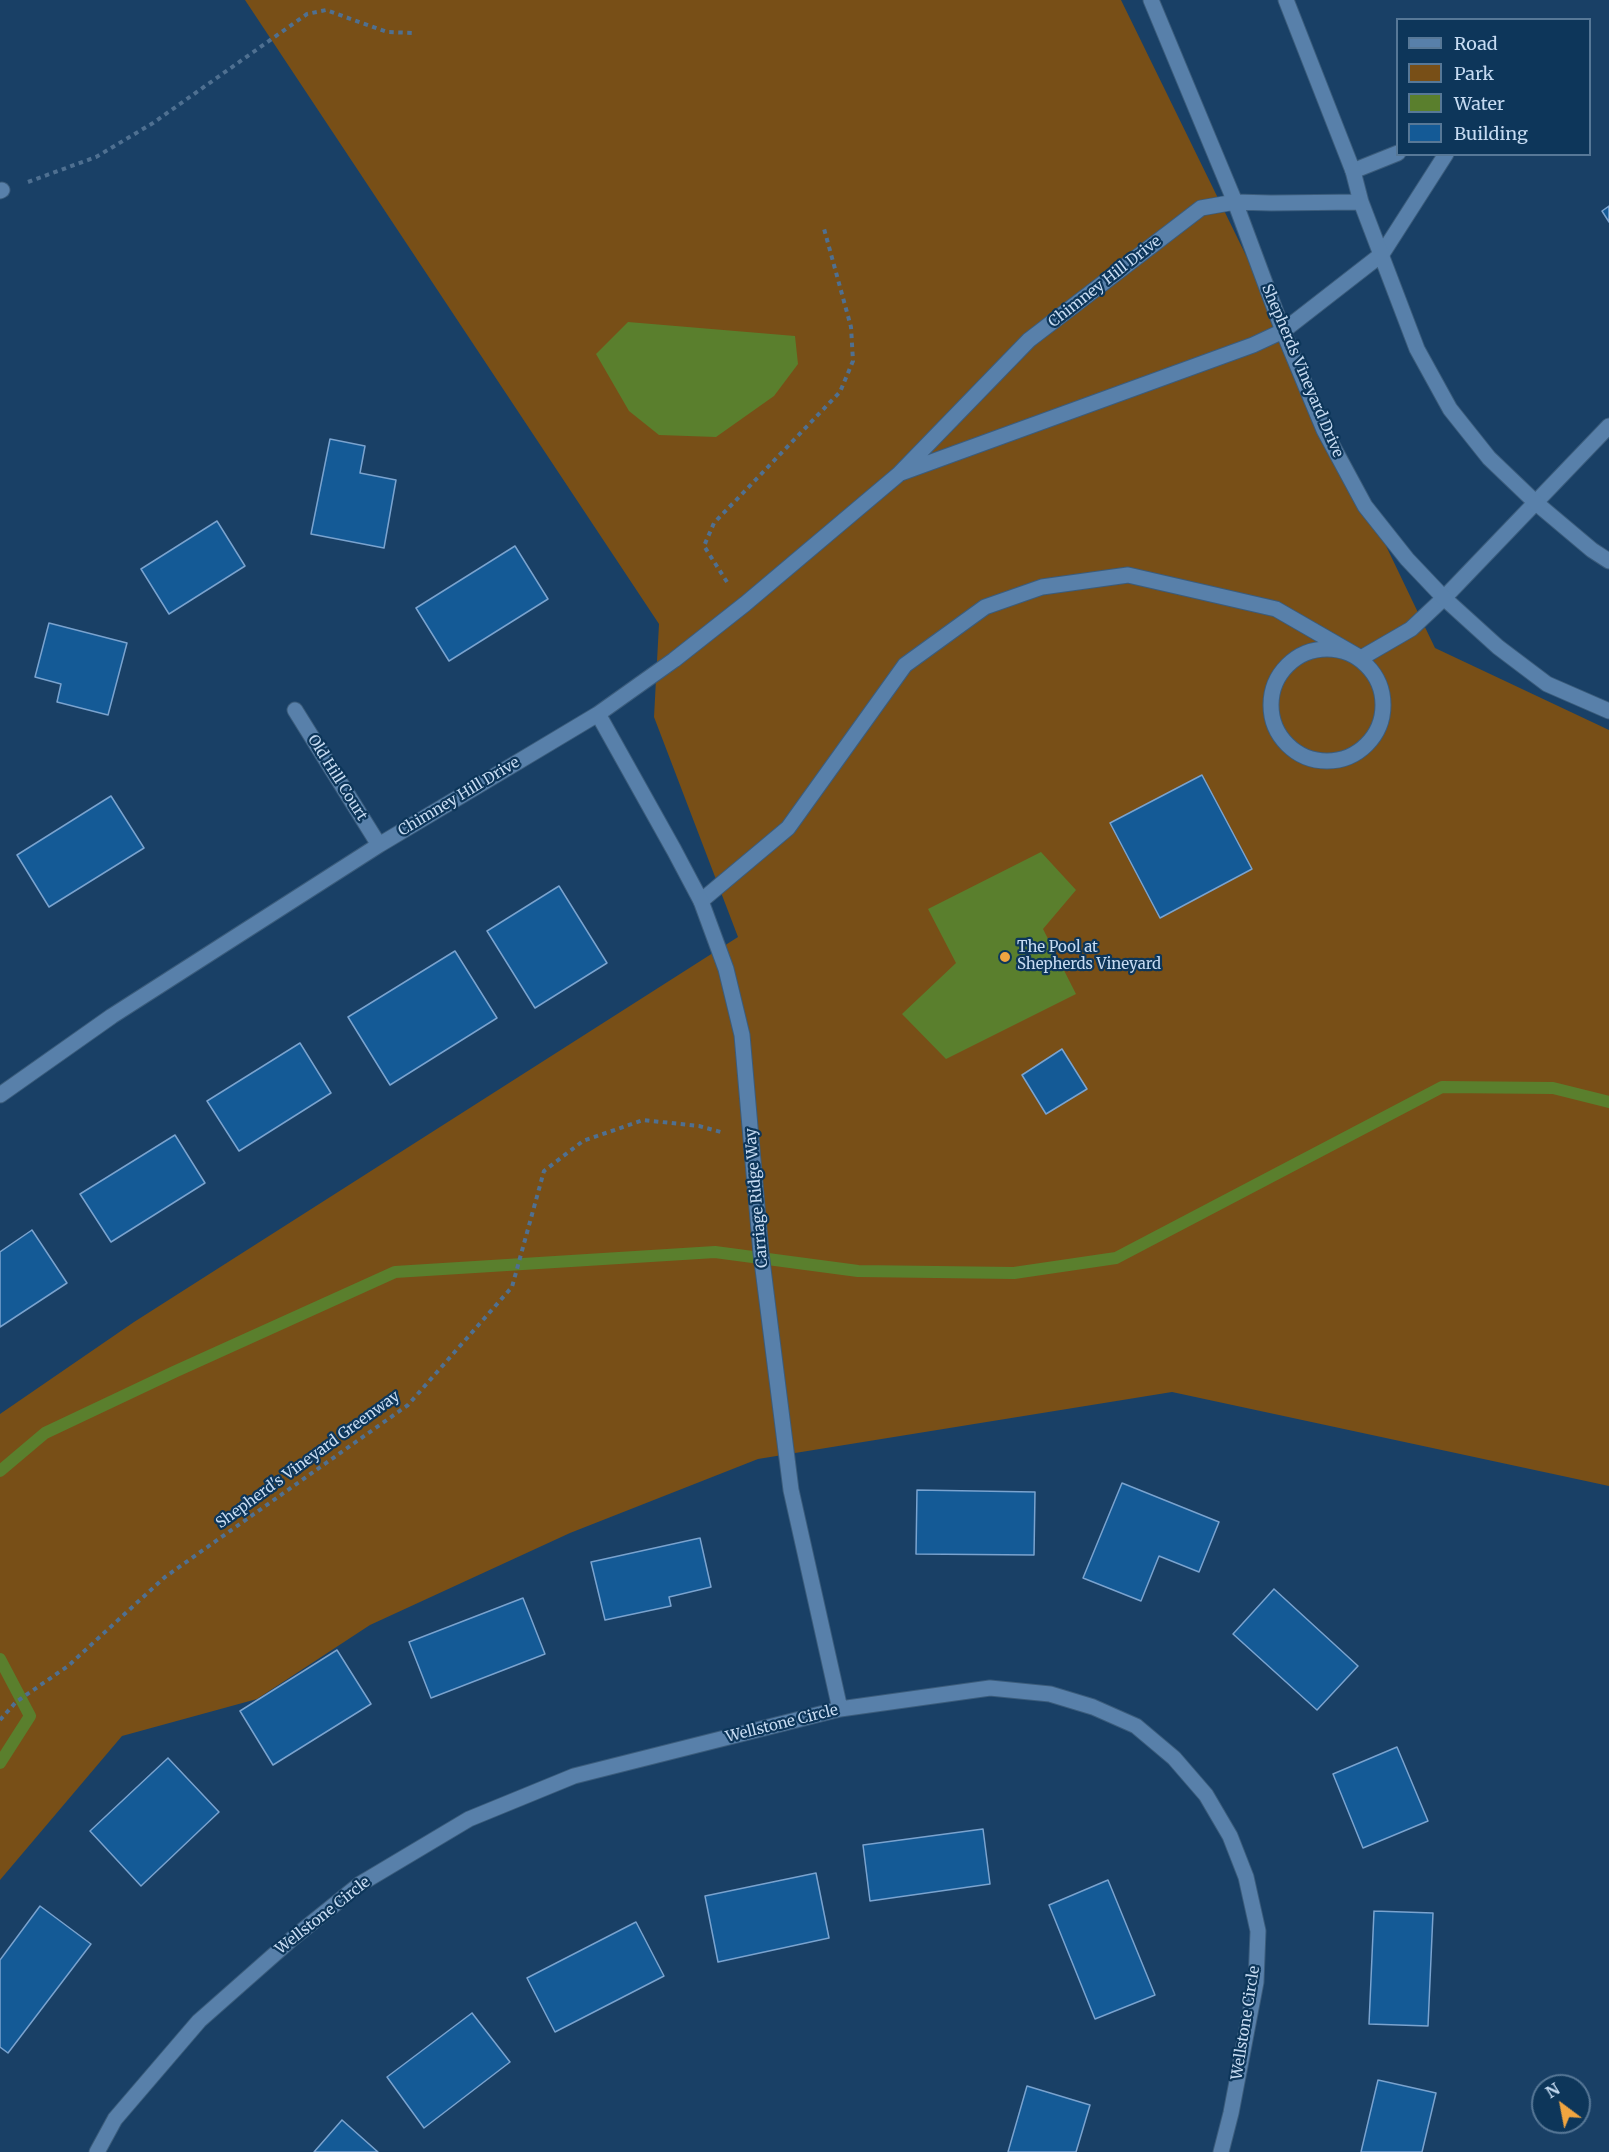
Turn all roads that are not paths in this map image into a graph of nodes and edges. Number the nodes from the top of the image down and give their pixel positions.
1 (1151, 0) edge
2 (1286, 0) edge
3 (1396, 154) edge
4 (1445, 156) edge
5 (1353, 171) junction
6 (1235, 202) junction
7 (1361, 202) junction
8 (1382, 254) junction
9 (1283, 331) junction
10 (1609, 426) edge
11 (898, 474) junction
12 (1535, 502) junction
13 (1609, 561) edge
14 (1443, 598) junction
15 (1361, 658) junction
16 (296, 710) dead end
17 (1609, 711) edge
18 (598, 714) junction
19 (379, 845) junction
20 (701, 901) junction
21 (0, 1095) edge
22 (840, 1709) junction
23 (97, 2152) edge
24 (1221, 2152) edge

1 - 6 street, Shepherds Vineyard Drive
2 - 5 street
3 - 5 street
4 - 8 street, Chimney Hill Drive
5 - 7 street
6 - 7 street, Chimney Hill Drive
6 - 9 street, Shepherds Vineyard Drive
6 - 11 street, Chimney Hill Drive
7 - 8 street
8 - 9 street, Chimney Hill Drive
8 - 12 street
9 - 11 street, Chimney Hill Drive
9 - 14 street, Shepherds Vineyard Drive
10 - 12 street
11 - 18 street, Chimney Hill Drive
12 - 13 street
12 - 14 street
14 - 15 street
14 - 17 street, Shepherds Vineyard Drive
15 - 15 street
15 - 20 street
16 - 19 street, Old Hill Court
18 - 19 street, Chimney Hill Drive
18 - 20 street, Carriage Ridge Way
19 - 21 street, Chimney Hill Drive
20 - 22 street, Carriage Ridge Way
22 - 23 street, Wellstone Circle
22 - 24 street, Wellstone Circle

